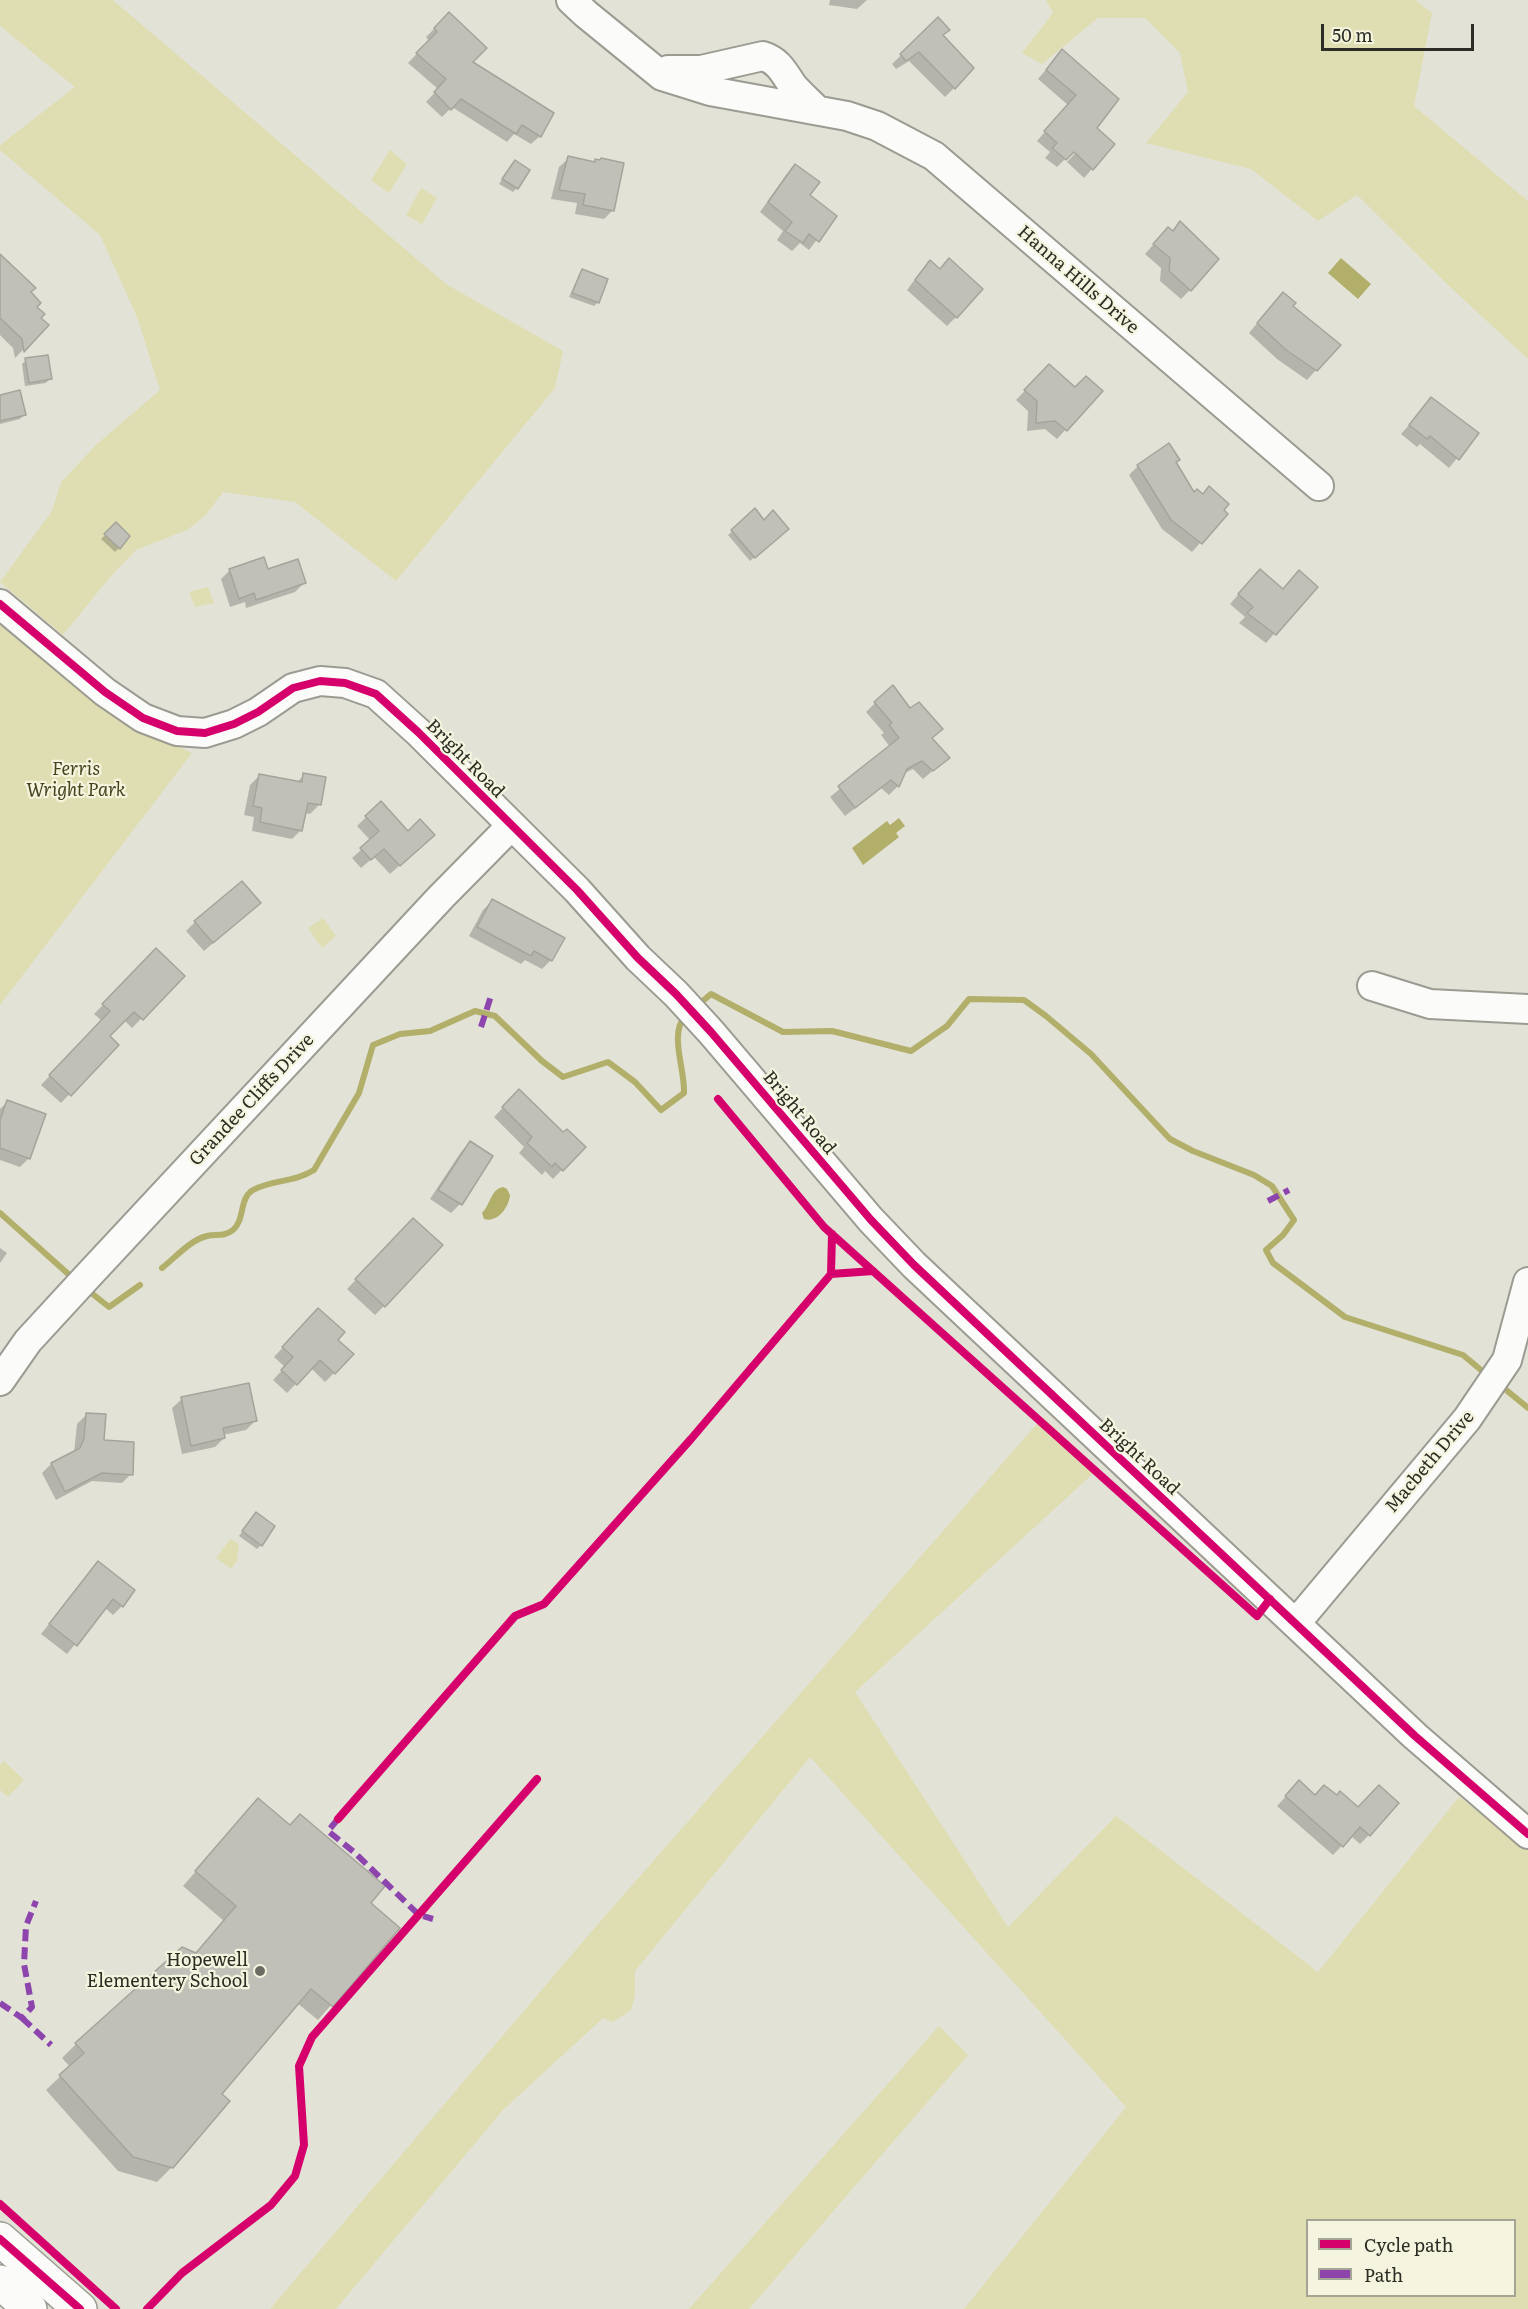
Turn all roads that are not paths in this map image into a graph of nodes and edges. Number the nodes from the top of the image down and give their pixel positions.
1 (571, 0) edge
2 (658, 73) junction
3 (817, 110) junction
4 (1319, 486) dead end
5 (0, 604) edge
6 (511, 826) junction
7 (1372, 986) dead end
8 (1528, 1010) edge
9 (1528, 1282) edge
10 (0, 1381) edge
11 (1296, 1623) junction
12 (1528, 1834) edge
13 (0, 2239) edge
14 (0, 2282) edge
15 (30, 2309) edge
16 (80, 2309) edge

1 - 2 street, Hanna Hills Drive
2 - 3 street, Hanna Hills Drive
2 - 3 street
3 - 4 street, Hanna Hills Drive
5 - 6 street, Bright Road
6 - 10 street, Grandee Cliffs Drive
6 - 11 street, Bright Road
7 - 8 street
9 - 11 street, Macbeth Drive
11 - 12 street, Bright Road
13 - 16 main road
14 - 15 main road

